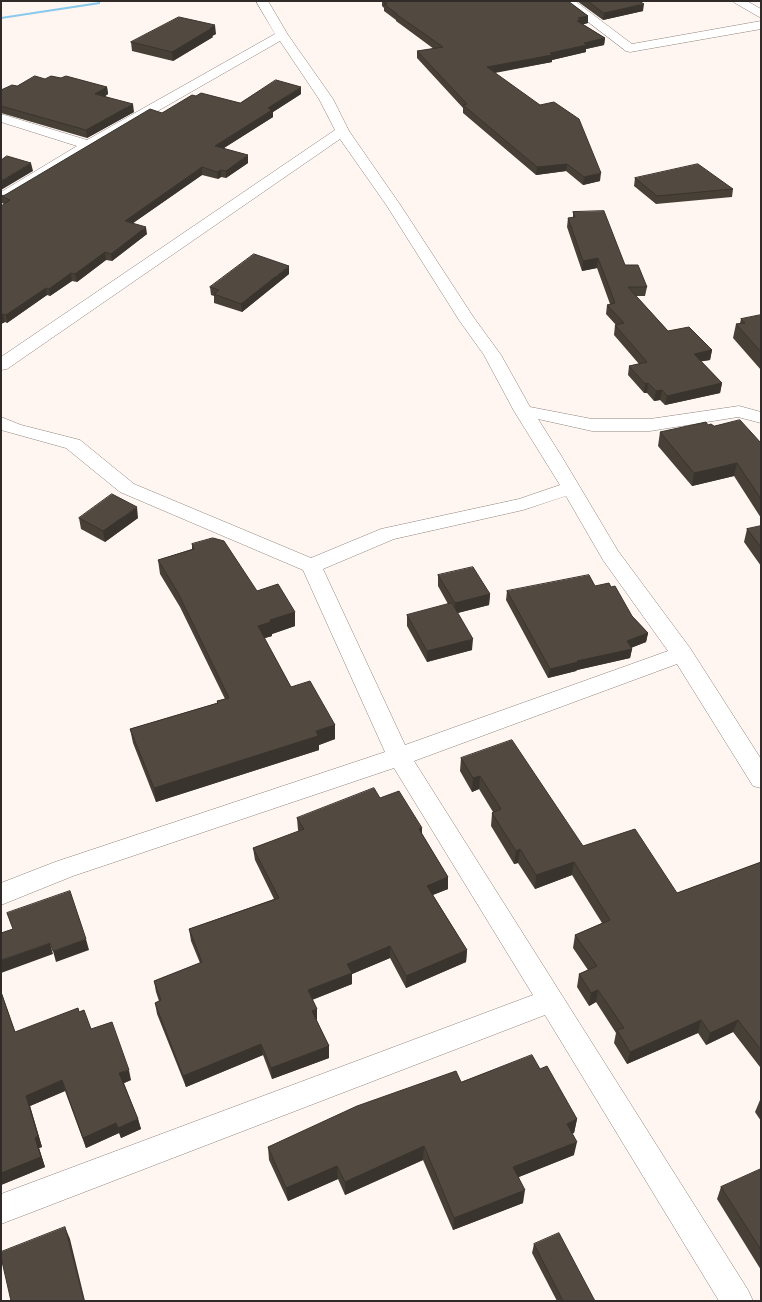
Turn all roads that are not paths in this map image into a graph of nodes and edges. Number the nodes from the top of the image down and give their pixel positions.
1 (262, 1) edge
2 (567, 1) edge
3 (739, 1) edge
4 (761, 14) edge
5 (761, 25) edge
6 (282, 35) junction
7 (1, 118) edge
8 (342, 131) junction
9 (88, 145) junction
10 (1, 198) edge
11 (1, 366) edge
12 (523, 410) junction
13 (761, 418) edge
14 (1, 423) edge
15 (571, 488) junction
16 (310, 566) junction
17 (682, 654) junction
18 (399, 758) junction
19 (761, 779) edge
20 (1, 894) edge
21 (551, 1000) junction
22 (1, 1209) edge
23 (737, 1301) edge

1 - 6 street
2 - 5 street
3 - 4 street
6 - 8 street
6 - 9 street
7 - 9 street
8 - 11 street
8 - 12 street
9 - 10 street
12 - 13 street
12 - 15 street
14 - 16 street
15 - 16 street
15 - 17 street
16 - 18 street
17 - 18 street
17 - 19 street
18 - 20 street
18 - 21 street
21 - 22 street
21 - 23 street

